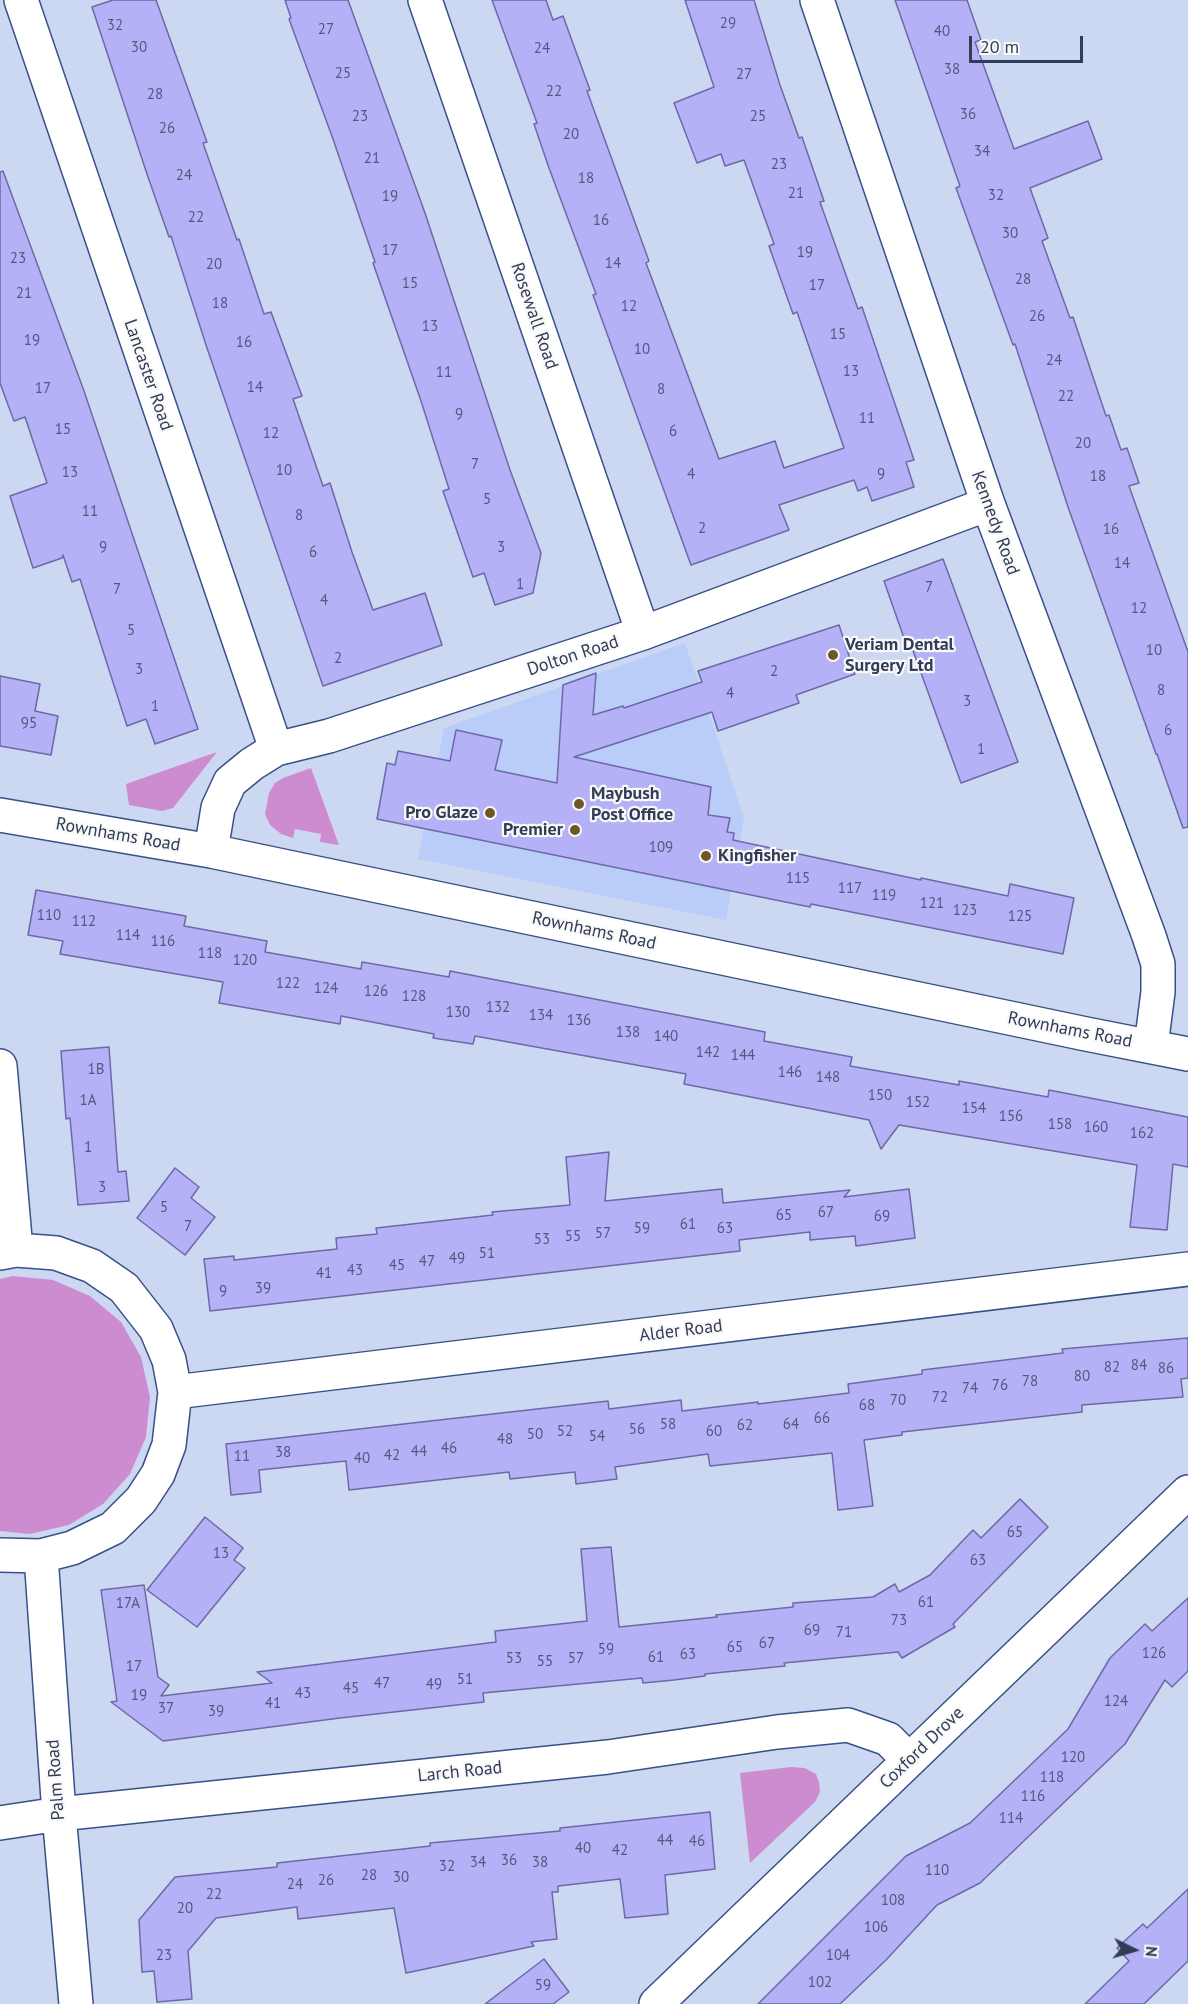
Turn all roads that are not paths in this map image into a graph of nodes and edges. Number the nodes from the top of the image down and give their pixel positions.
1 (21, 0) edge
2 (425, 0) edge
3 (817, 0) edge
4 (987, 504) junction
5 (643, 633) junction
6 (276, 749) junction
7 (0, 815) edge
8 (211, 851) junction
9 (1151, 1046) junction
10 (1188, 1054) edge
11 (0, 1066) edge
12 (8, 1251) edge
13 (1188, 1269) edge
14 (175, 1392) junction
15 (1188, 1492) edge
16 (0, 1555) edge
17 (41, 1556) junction
18 (909, 1760) junction
19 (58, 1814) junction
20 (0, 1823) edge
21 (76, 2004) edge
22 (656, 2004) edge

1 - 6 street, Lancaster Road
2 - 5 street, Rosewall Road
3 - 4 street, Kennedy Road
4 - 5 street, Dolton Road
4 - 9 street, Kennedy Road
5 - 6 street, Dolton Road
6 - 8 street, Dolton Road
7 - 8 street, Rownhams Road
8 - 9 street, Rownhams Road
9 - 10 street, Rownhams Road
11 - 12 street
12 - 14 street
13 - 14 street, Alder Road
14 - 17 street
15 - 18 street, Coxford Drove
16 - 17 street
17 - 19 street, Palm Road
18 - 19 street, Larch Road
18 - 22 street, Coxford Drove
19 - 20 street, Larch Road
19 - 21 street, Palm Road

